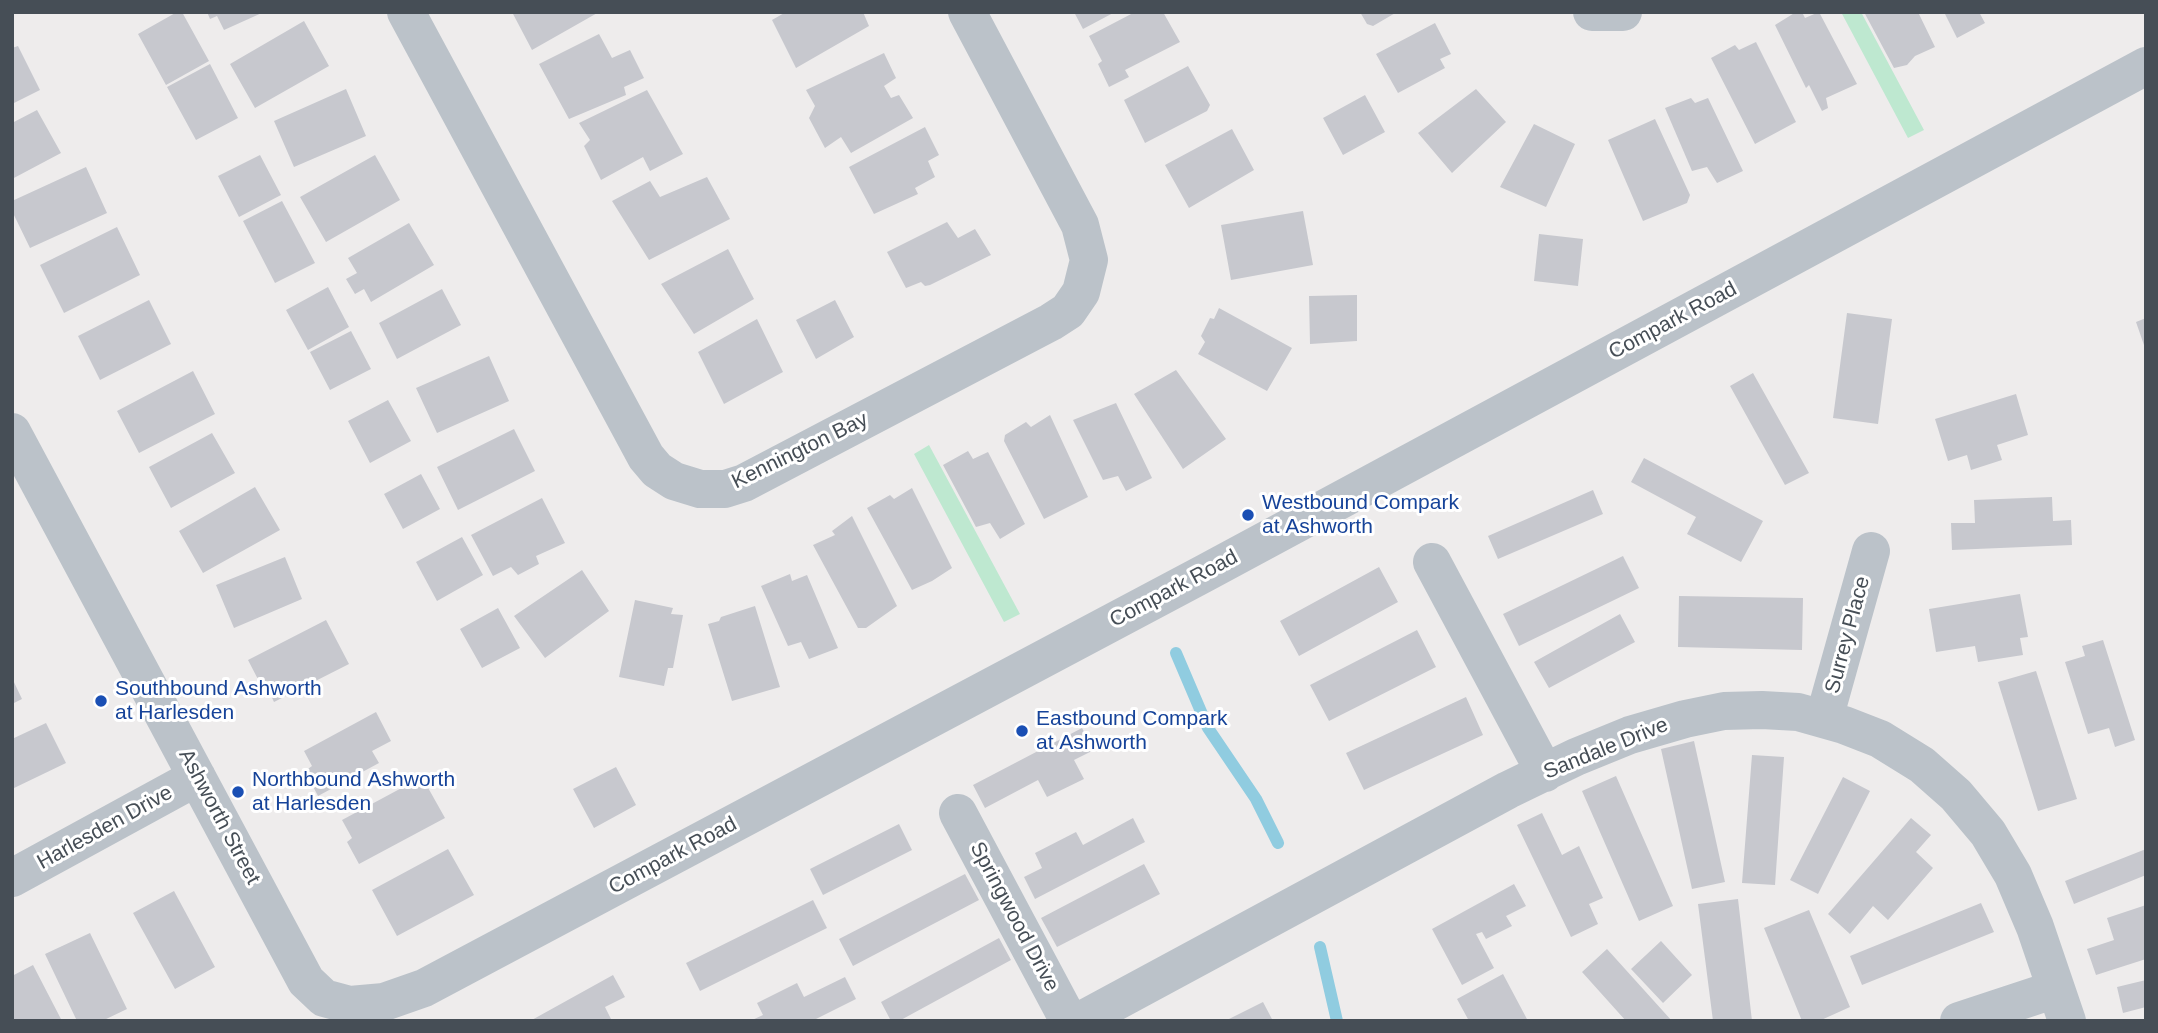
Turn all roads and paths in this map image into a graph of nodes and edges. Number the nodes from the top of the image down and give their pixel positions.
1 (406, 12) edge
2 (967, 12) edge
3 (1591, 12) edge
4 (1623, 12) edge
5 (2146, 66) edge
6 (12, 432) edge
7 (1871, 551) dead end
8 (1432, 562) dead end
9 (1824, 719) junction
10 (1545, 773) junction
11 (197, 777) junction
12 (958, 813) dead end
13 (12, 878) edge
14 (340, 1002) joint
15 (2062, 1005) edge
16 (1069, 1021) edge
17 (1080, 1021) edge
18 (1959, 1021) edge

1 - 2 street, Kennington Bay
3 - 4 street
5 - 14 street, Compark Road
6 - 11 street, Ashworth Street
7 - 9 street, Surrey Place
8 - 10 street
9 - 10 street, Sandale Drive
9 - 15 street, Sandale Drive
10 - 17 street, Sandale Drive
11 - 13 street, Harlesden Drive
11 - 14 street, Ashworth Street
12 - 16 street, Springwood Drive
15 - 18 street

